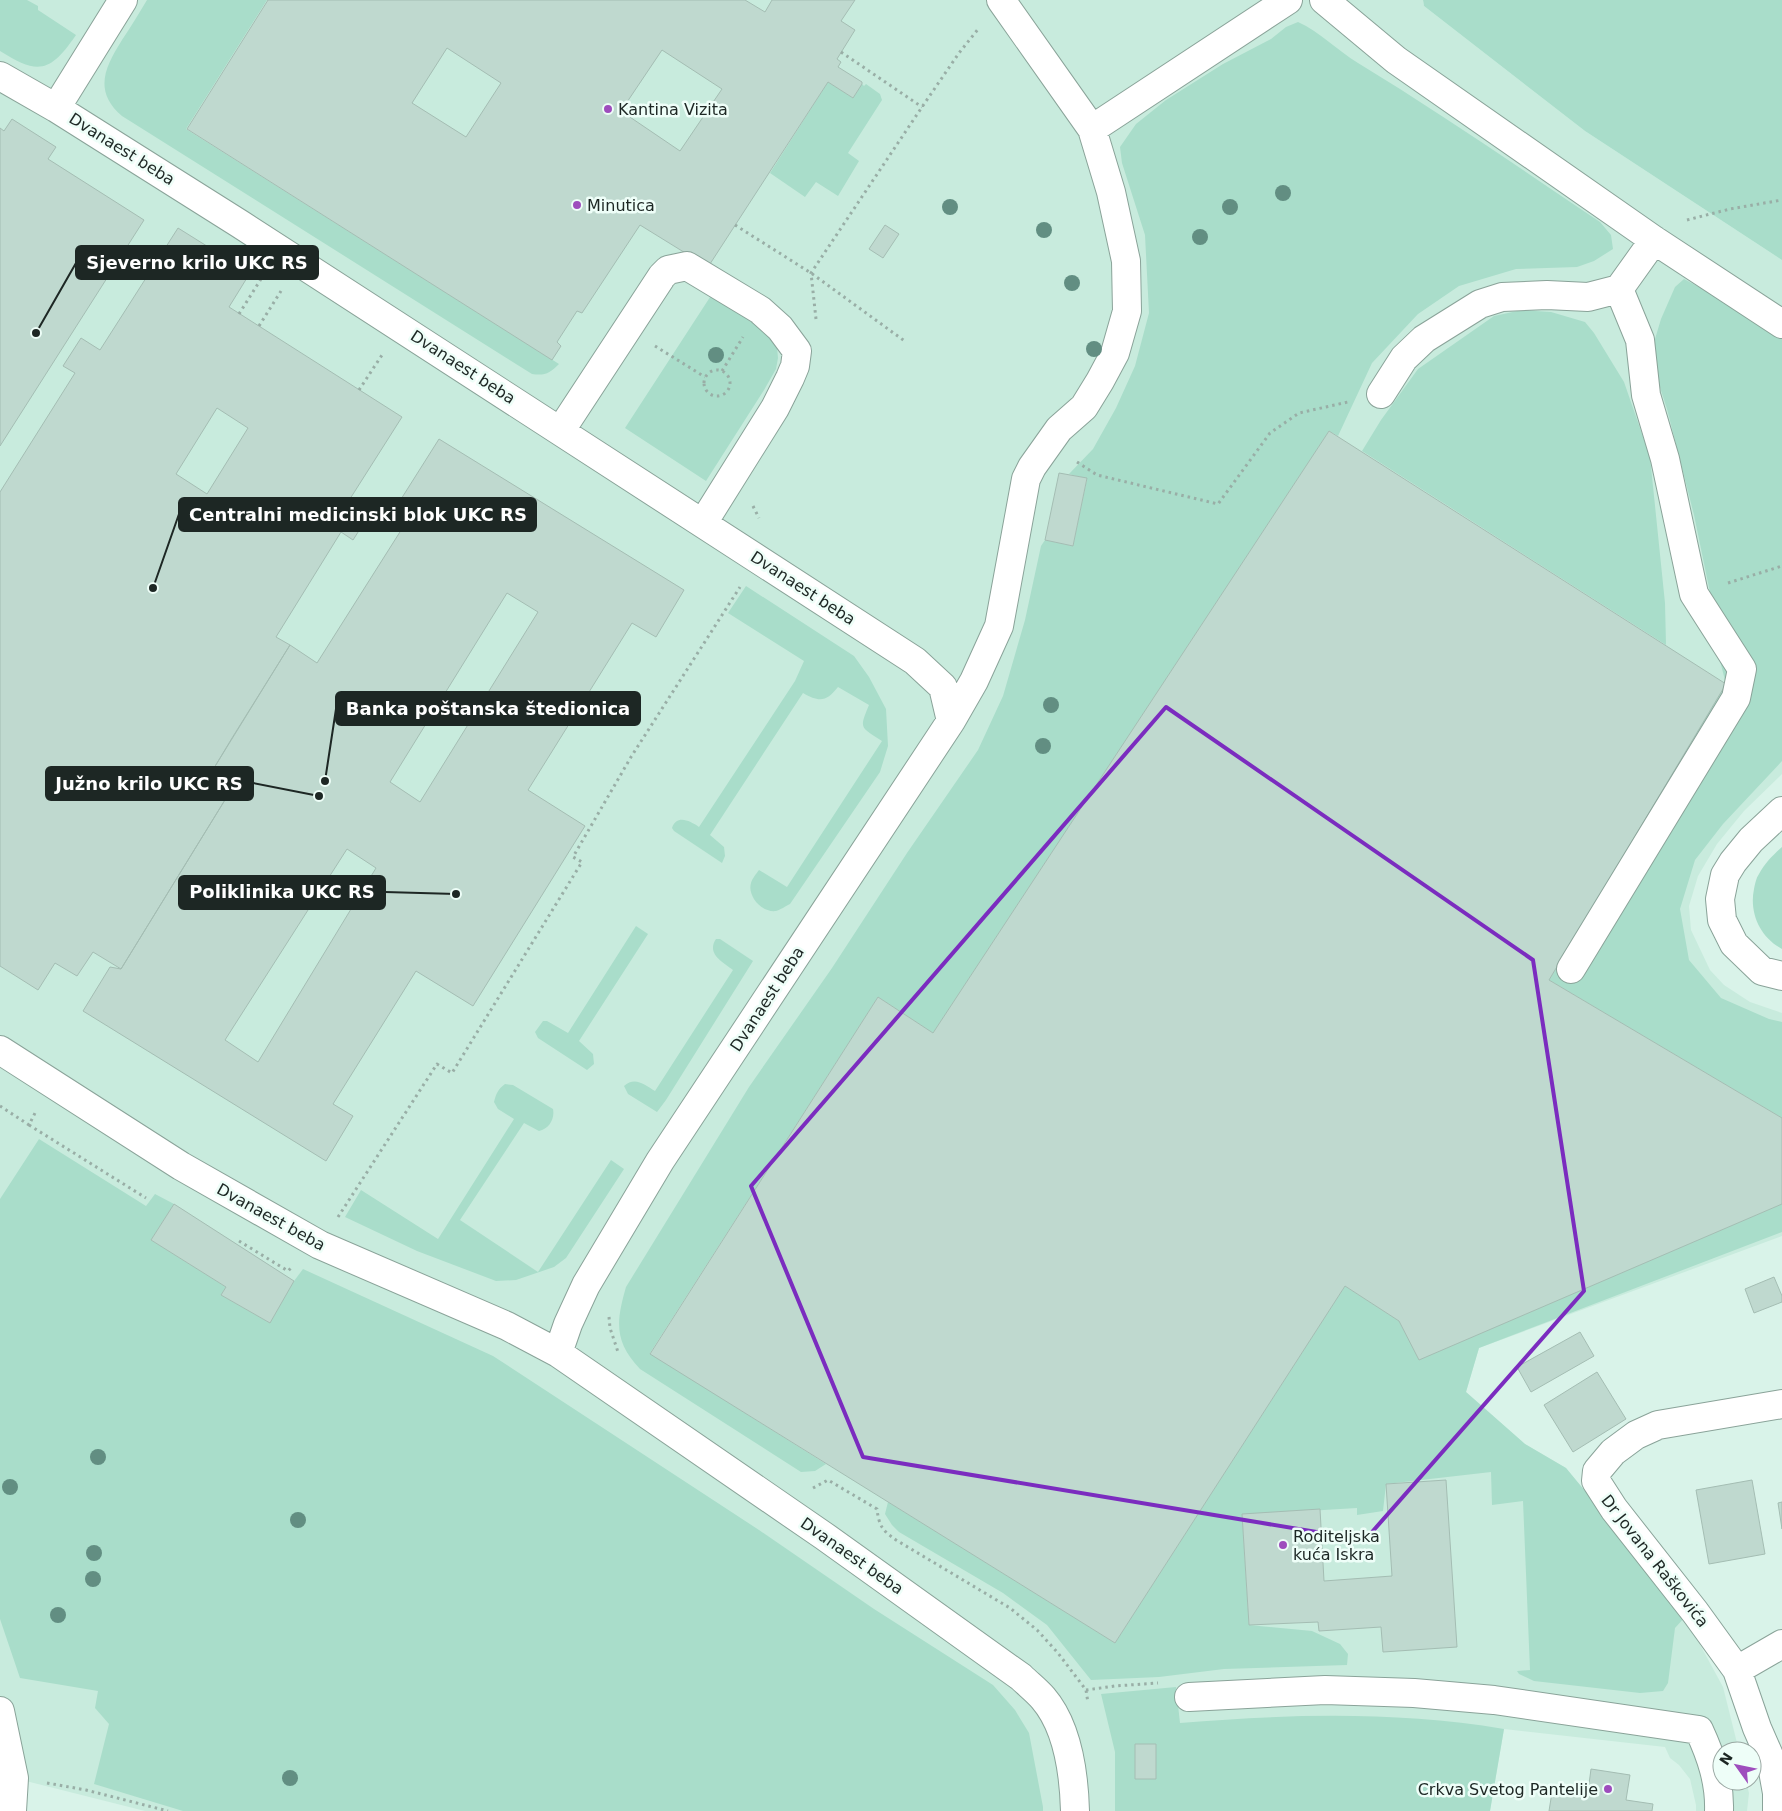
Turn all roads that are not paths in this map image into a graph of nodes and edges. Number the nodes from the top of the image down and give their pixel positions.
1 (123, 0) edge
2 (1001, 0) edge
3 (1288, 0) edge
4 (1324, 0) edge
5 (0, 76) edge
6 (56, 108) junction
7 (1092, 129) junction
8 (1648, 237) junction
9 (1620, 289) junction
10 (1782, 324) edge
11 (1380, 394) road end
12 (561, 430) junction
13 (703, 523) junction
14 (951, 721) junction
15 (1782, 811) edge
16 (1572, 969) dead end
17 (1782, 976) edge
18 (0, 1050) edge
19 (558, 1353) junction
20 (1782, 1404) edge
21 (1782, 1644) edge
22 (1737, 1670) junction
23 (1189, 1696) road end
24 (0, 1711) edge
25 (12, 1811) edge
26 (1075, 1811) edge
27 (1719, 1811) edge
28 (1777, 1811) edge

1 - 6 street
2 - 7 street
3 - 7 street
4 - 8 street
5 - 6 street, Dvanaest beba
6 - 12 street, Dvanaest beba
7 - 14 street
8 - 9 street
8 - 10 street
9 - 11 street
9 - 16 street
12 - 13 street, Dvanaest beba
12 - 13 street
13 - 14 street, Dvanaest beba
14 - 19 street, Dvanaest beba
15 - 17 street
18 - 19 street, Dvanaest beba
19 - 26 street, Dvanaest beba
20 - 22 street, Dr Jovana Raškovića
21 - 22 street
22 - 28 street, Dr Jovana Raškovića
23 - 27 street
24 - 25 street

